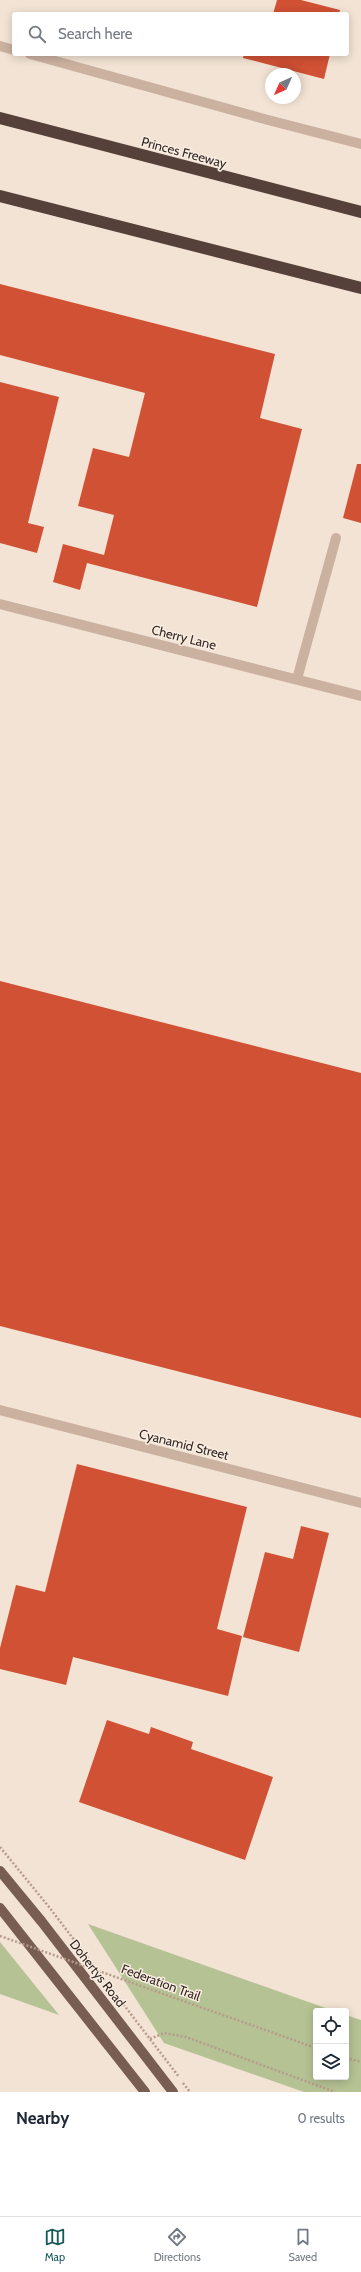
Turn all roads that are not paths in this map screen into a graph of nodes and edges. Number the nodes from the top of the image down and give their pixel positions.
1 (0, 46) edge
2 (12, 49) edge
3 (37, 56) edge
4 (0, 118) edge
5 (361, 144) edge
6 (0, 196) edge
7 (361, 212) edge
8 (361, 288) edge
9 (336, 538) dead end
10 (0, 604) edge
11 (297, 679) junction
12 (361, 696) edge
13 (0, 1410) edge
14 (361, 1503) edge
15 (0, 1871) edge
16 (0, 1908) edge
17 (145, 2092) edge
18 (173, 2092) edge

1 - 2 street
3 - 5 street
4 - 7 highway, Princes Freeway
6 - 8 highway
9 - 11 street
10 - 11 street, Cherry Lane
11 - 12 street, Cherry Lane
13 - 14 street, Cyanamid Street
15 - 18 main road, Dohertys Road
16 - 17 main road

